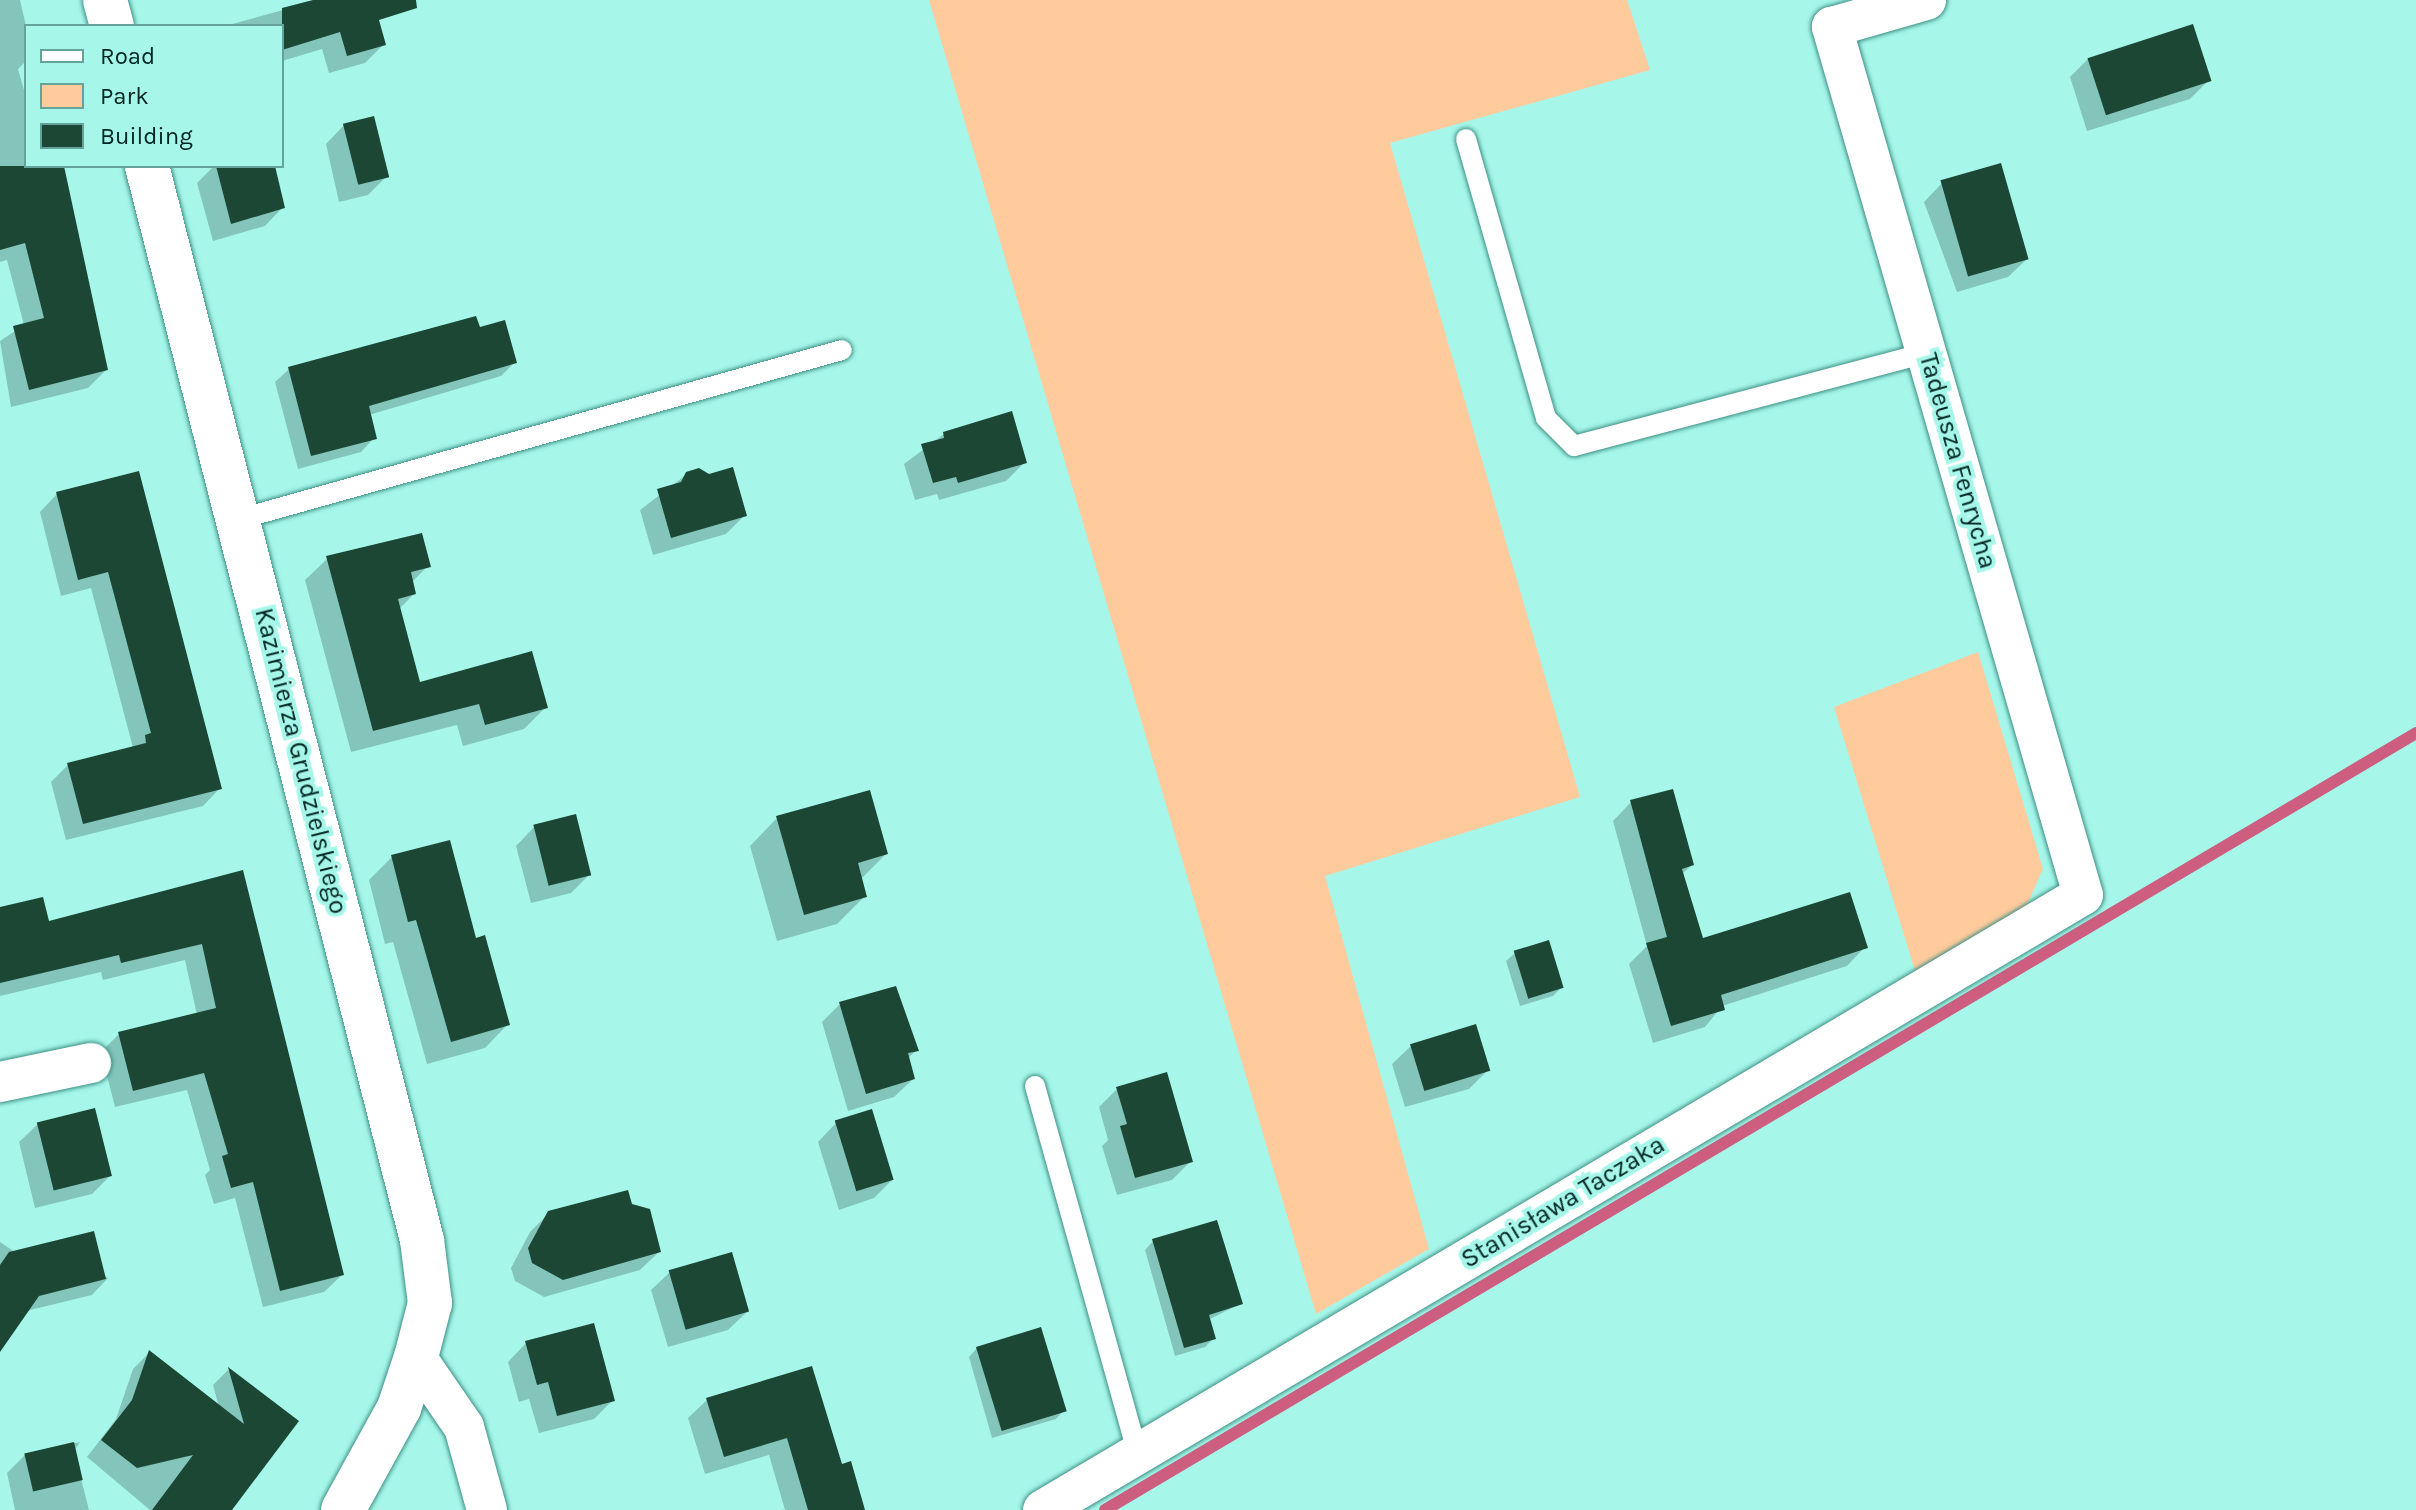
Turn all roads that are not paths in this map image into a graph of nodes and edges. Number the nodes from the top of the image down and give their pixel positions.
1 (105, 0) edge
2 (1926, 0) edge
3 (111, 24) edge
4 (1466, 139) dead end
5 (148, 168) edge
6 (842, 350) dead end
7 (1926, 353) junction
8 (240, 519) junction
9 (2083, 895) joint
10 (91, 1063) dead end
11 (0, 1082) edge
12 (1035, 1086) dead end
13 (416, 1357) junction
14 (1137, 1452) junction
15 (343, 1510) edge
16 (487, 1510) edge
17 (1043, 1510) edge

1 - 3 street
2 - 7 street, Tadeusza Fenrycha
4 - 7 lane
5 - 8 street, Kazimierza Grudzielskiego
6 - 8 lane
7 - 9 street, Tadeusza Fenrycha
8 - 13 street, Kazimierza Grudzielskiego
9 - 14 street, Stanisława Taczaka
10 - 11 street
12 - 14 lane
13 - 15 street, Kazimierza Grudzielskiego
13 - 16 street
14 - 17 street, Stanisława Taczaka

